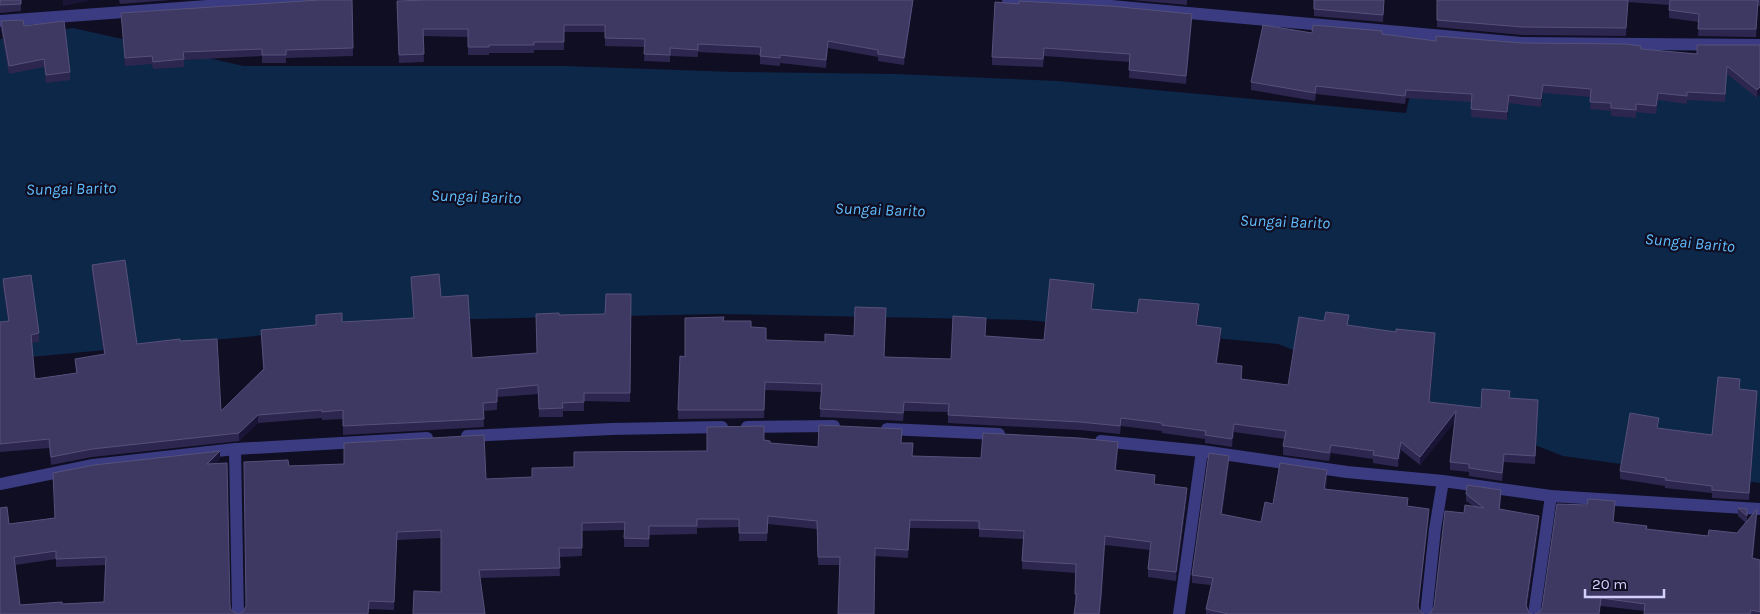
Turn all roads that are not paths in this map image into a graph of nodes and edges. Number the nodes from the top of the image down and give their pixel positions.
1 (319, 0) edge
2 (1008, 0) edge
3 (206, 3) edge
4 (0, 21) edge
5 (1760, 46) edge
6 (846, 426) edge
7 (876, 428) edge
8 (1012, 435) edge
9 (1090, 440) edge
10 (235, 449) junction
11 (1202, 452) junction
12 (1443, 481) junction
13 (0, 484) edge
14 (1551, 496) junction
15 (1760, 509) edge
16 (238, 614) edge
17 (1179, 614) edge
18 (1426, 614) edge
19 (1534, 614) edge

1 - 3 street
2 - 5 street
3 - 4 street
6 - 10 street
7 - 8 street
9 - 11 street
10 - 13 street
10 - 16 street
11 - 12 street
11 - 17 street
12 - 14 street
12 - 18 street
14 - 15 street
14 - 19 street

